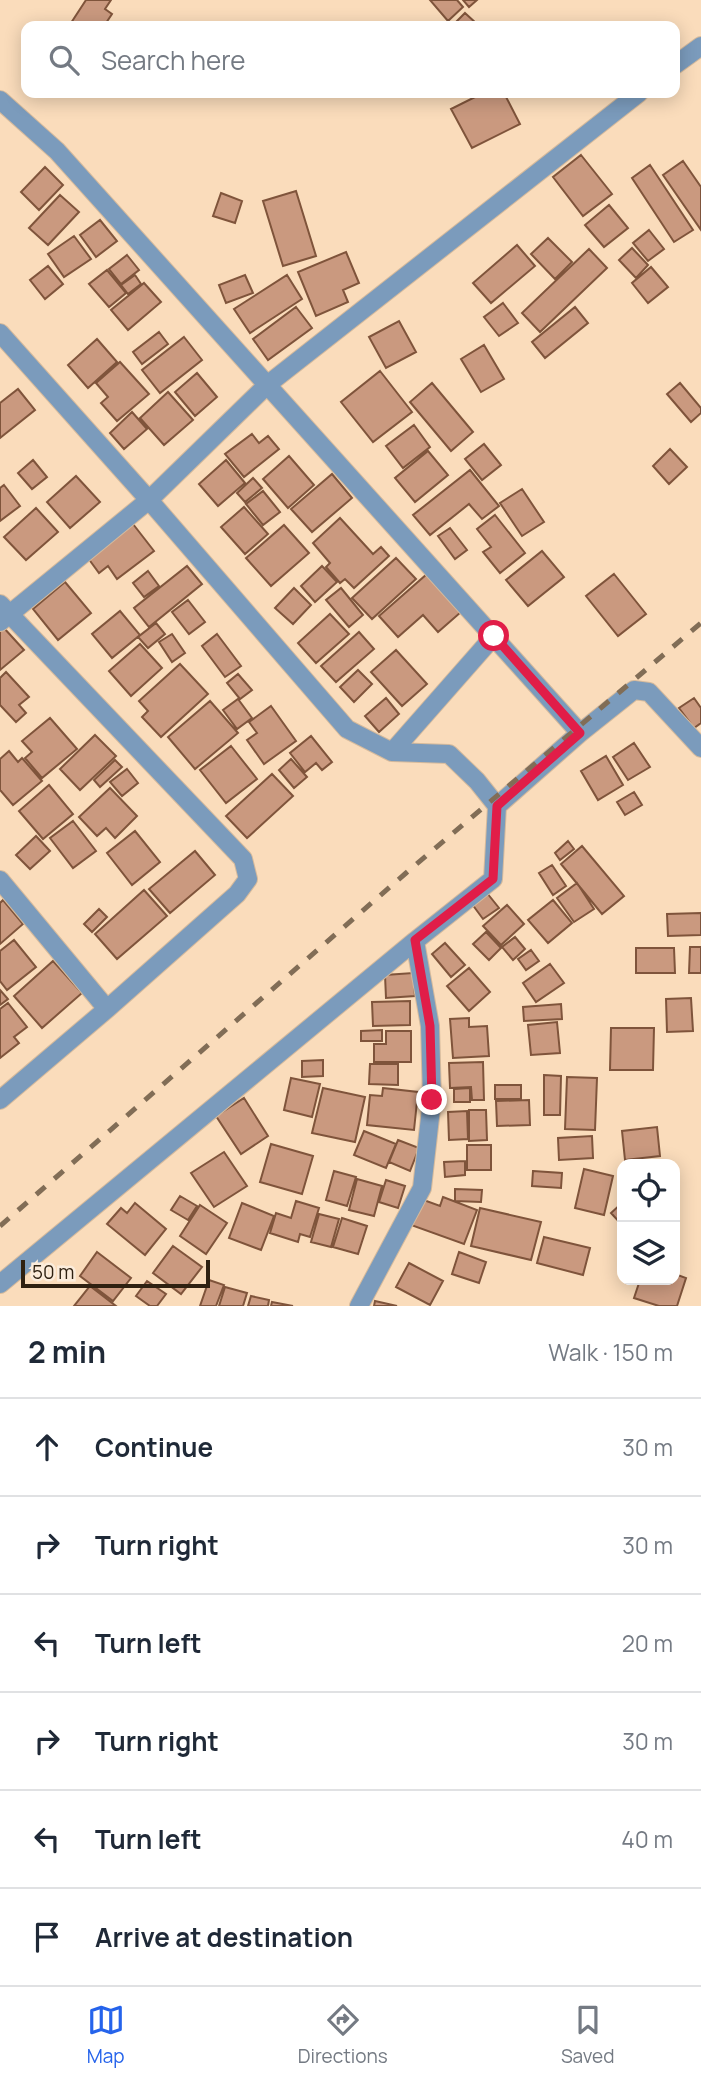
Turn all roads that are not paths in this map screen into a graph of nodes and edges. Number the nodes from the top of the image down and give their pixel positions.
1 (701, 46) edge
2 (680, 61) edge
3 (633, 98) edge
4 (0, 100) edge
5 (0, 333) edge
6 (267, 385) junction
7 (149, 499) junction
8 (3, 613) edge
9 (494, 636) junction
10 (580, 733) junction
11 (701, 748) edge
12 (392, 752) junction
13 (497, 806) junction
14 (0, 880) edge
15 (415, 940) junction
16 (107, 1009) junction
17 (0, 1100) edge
18 (0, 1284) edge
19 (359, 1306) edge

1 - 2 street
3 - 6 street
4 - 6 street
5 - 7 street
6 - 7 street
6 - 9 street
7 - 8 street
7 - 12 street
8 - 16 street
9 - 10 street
9 - 12 street
10 - 11 street
10 - 13 street
12 - 13 street
13 - 15 street
14 - 16 street
15 - 18 street
15 - 19 street
16 - 17 street

